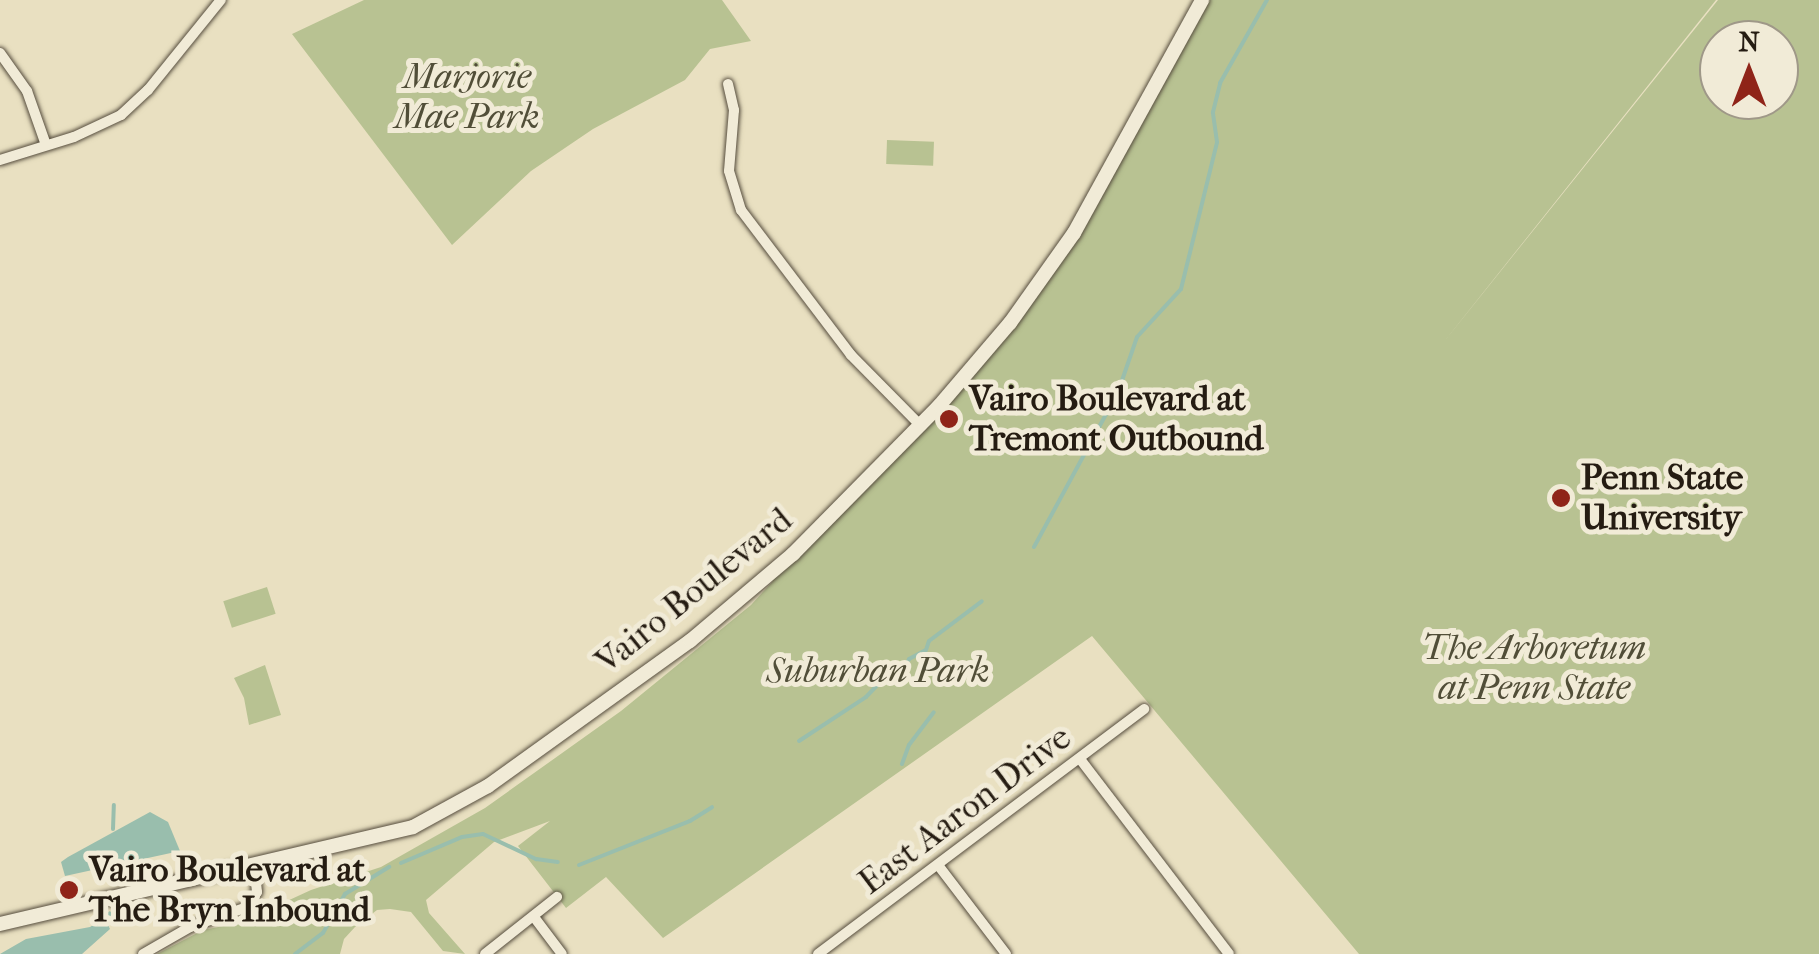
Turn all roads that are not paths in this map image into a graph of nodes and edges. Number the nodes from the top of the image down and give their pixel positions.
1 (221, 0) edge
2 (1202, 0) edge
3 (0, 53) edge
4 (728, 84) dead end
5 (46, 145) junction
6 (0, 160) edge
7 (921, 426) junction
8 (1144, 709) dead end
9 (1080, 759) junction
10 (254, 865) junction
11 (938, 865) junction
12 (557, 897) dead end
13 (534, 917) junction
14 (0, 924) edge
15 (143, 954) edge
16 (485, 954) edge
17 (562, 954) edge
18 (818, 954) edge
19 (1006, 954) edge
20 (1229, 954) edge

1 - 5 street
2 - 7 street, Vairo Boulevard
3 - 5 street
4 - 7 street
5 - 6 street
7 - 10 street, Vairo Boulevard
8 - 9 street, East Aaron Drive
9 - 11 street, East Aaron Drive
9 - 20 street
10 - 14 street, Vairo Boulevard
10 - 15 street
11 - 18 street, East Aaron Drive
11 - 19 street
12 - 13 street
13 - 16 street
13 - 17 street

